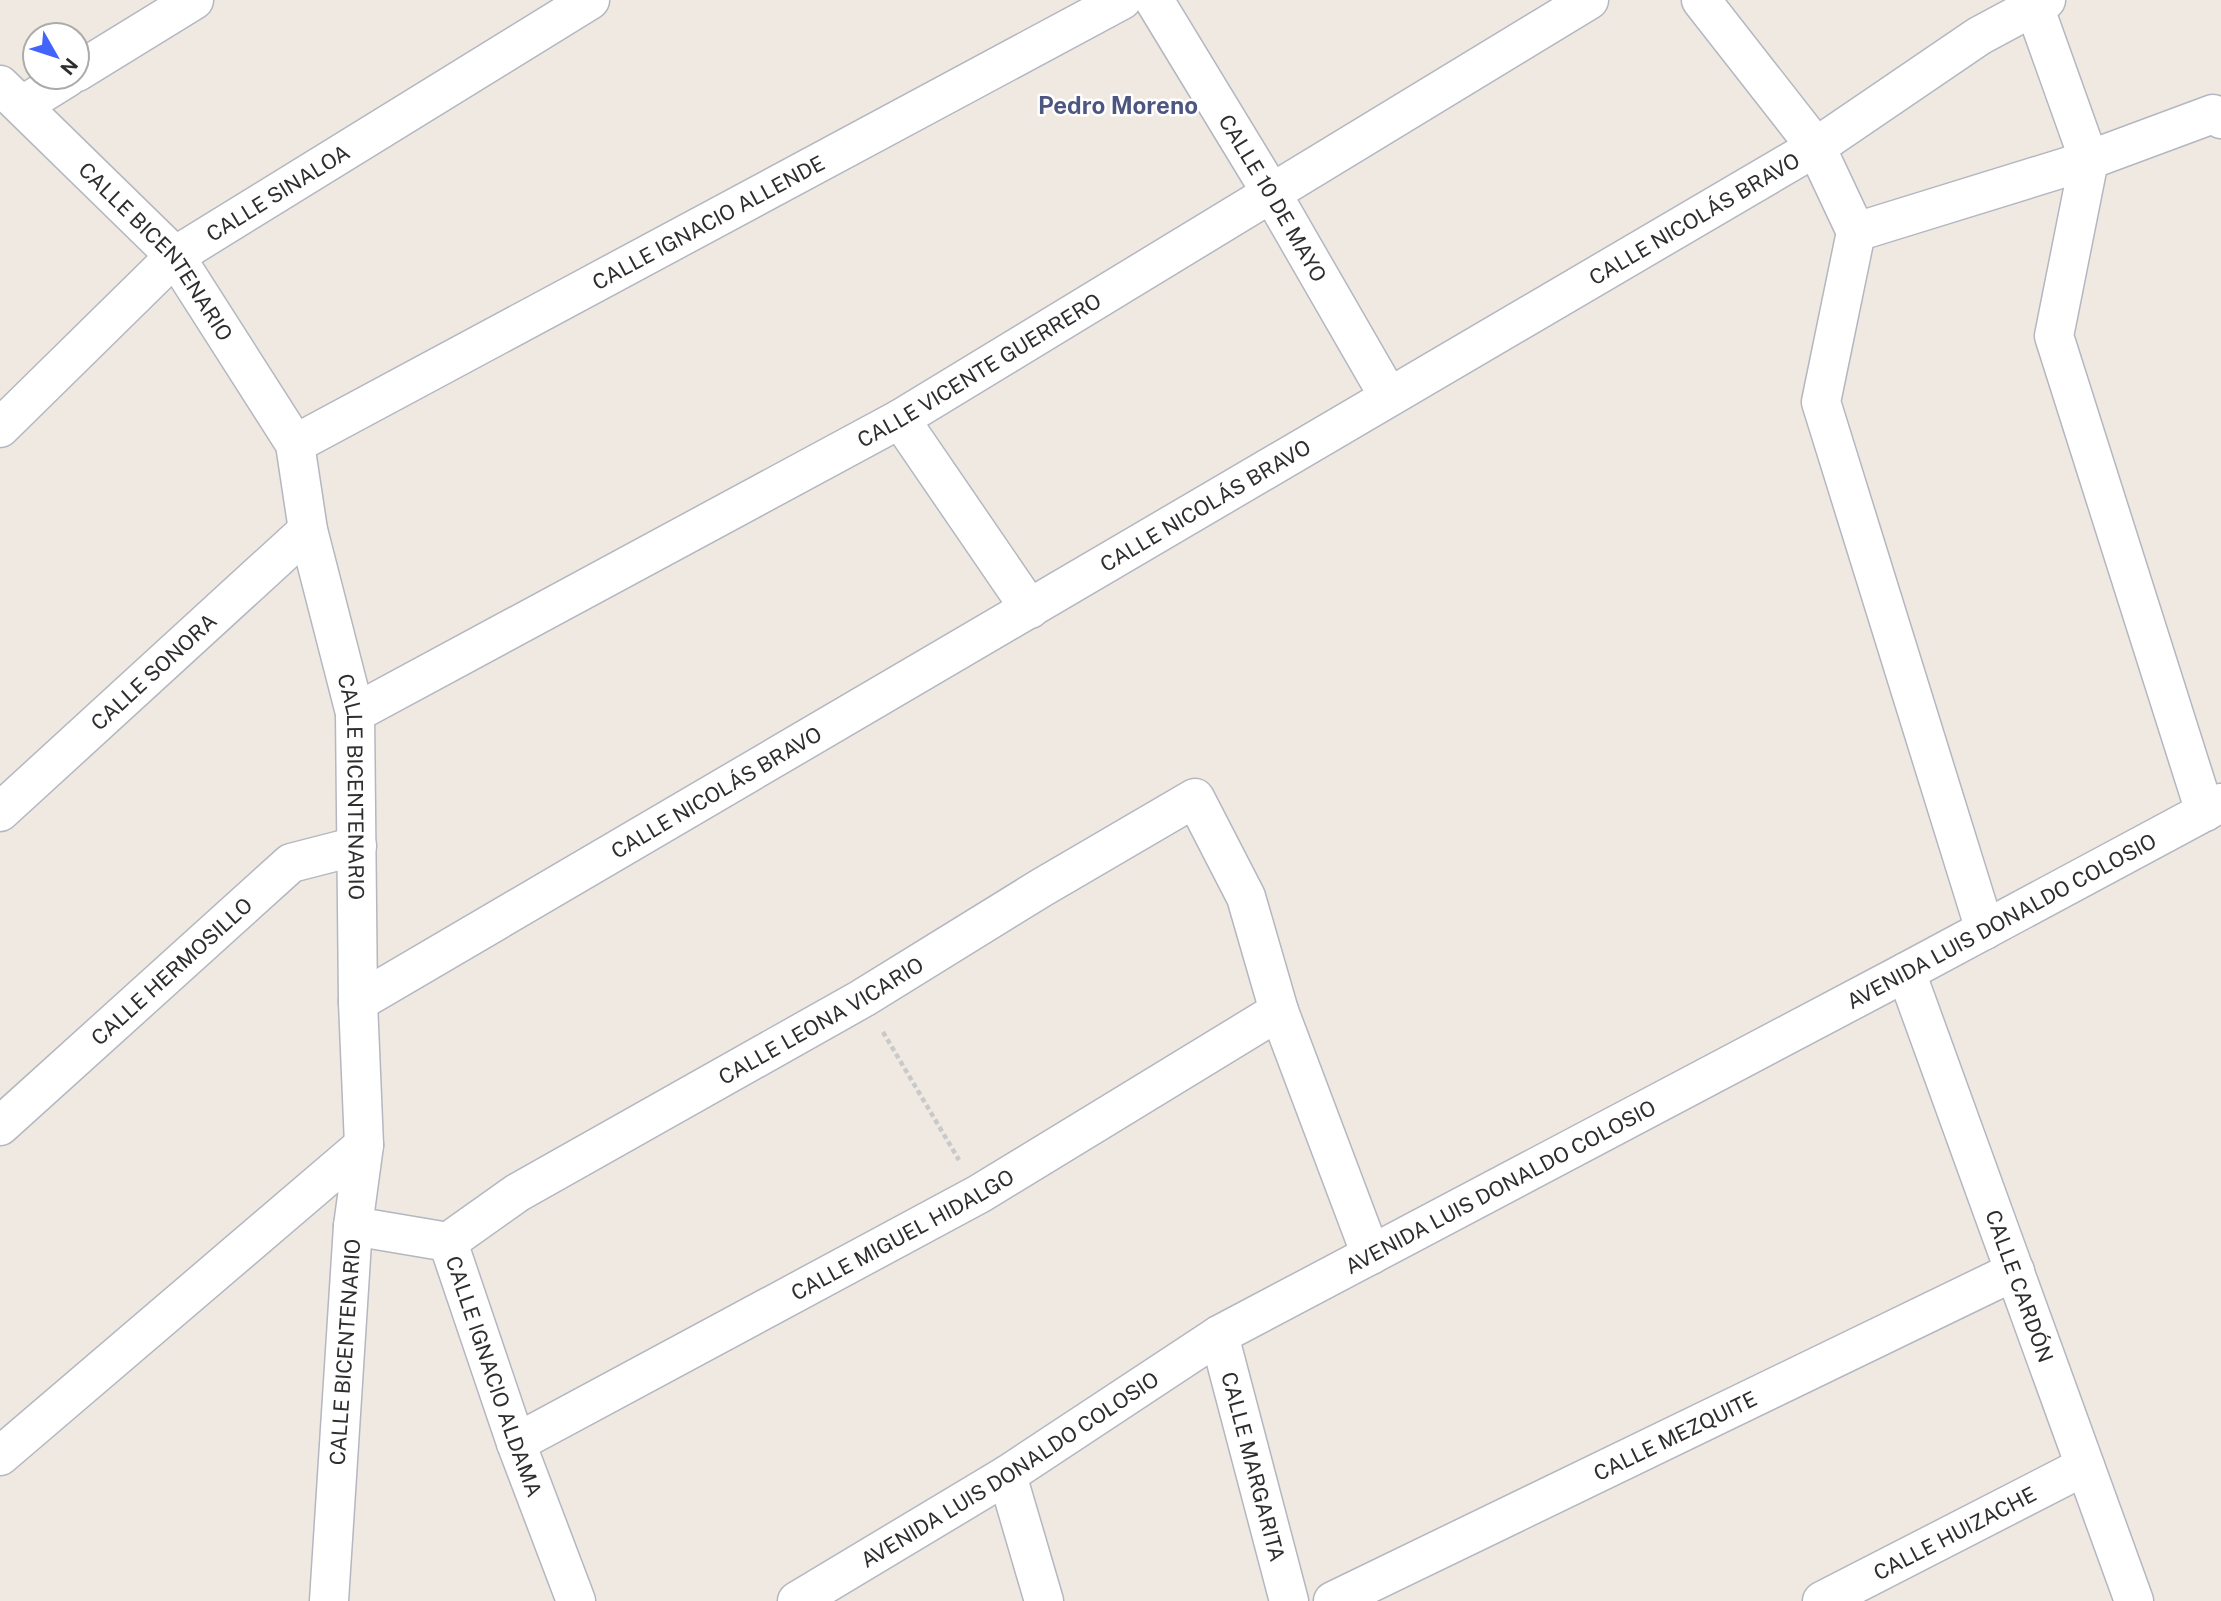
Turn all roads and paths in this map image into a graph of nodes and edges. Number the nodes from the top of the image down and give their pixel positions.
1 (194, 0) edge
2 (590, 0) edge
3 (1122, 0) edge
4 (1154, 0) edge
5 (1589, 0) edge
6 (1701, 0) edge
7 (2040, 3) edge
8 (91, 63) edge
9 (11, 95) edge
10 (2221, 119) edge
11 (1816, 147) junction
12 (2089, 160) junction
13 (1272, 194) junction
14 (1856, 232) junction
15 (176, 256) junction
16 (1389, 397) junction
17 (900, 419) junction
18 (0, 428) edge
19 (295, 444) junction
20 (308, 530) junction
21 (1030, 609) junction
22 (355, 713) junction
23 (2213, 808) edge
24 (0, 811) edge
25 (357, 846) junction
26 (1985, 930) junction
27 (1906, 972) junction
28 (863, 998) junction
29 (358, 1002) junction
30 (1279, 1011) junction
31 (0, 1126) edge
32 (364, 1145) junction
33 (979, 1194) junction
34 (353, 1226) junction
35 (448, 1242) junction
36 (1371, 1255) junction
37 (2015, 1271) junction
38 (1219, 1335) junction
39 (516, 1443) junction
40 (0, 1456) edge
41 (2085, 1466) junction
42 (1007, 1475) junction
43 (329, 1601) edge
44 (576, 1601) edge
45 (797, 1601) edge
46 (1044, 1601) edge
47 (1289, 1601) edge
48 (1334, 1601) edge
49 (1822, 1601) edge
50 (2134, 1601) edge

1 - 8 street
2 - 15 street, CALLE SINALOA
3 - 19 street, CALLE IGNACIO ALLENDE
4 - 13 street, CALLE 10 DE MAYO
5 - 13 street, CALLE VICENTE GUERRERO
6 - 11 street
7 - 11 street, CALLE NICOLÁS BRAVO
7 - 12 street
9 - 15 street, CALLE BICENTENARIO
10 - 12 street
11 - 14 street
11 - 16 street, CALLE NICOLÁS BRAVO
12 - 14 street
12 - 23 street
13 - 16 street, CALLE 10 DE MAYO
13 - 17 street, CALLE VICENTE GUERRERO
14 - 26 street
15 - 18 street, CALLE SINALOA
15 - 19 street, CALLE BICENTENARIO
16 - 21 street, CALLE NICOLÁS BRAVO
17 - 21 street
17 - 22 street, CALLE VICENTE GUERRERO
19 - 20 street, CALLE BICENTENARIO
20 - 22 street, CALLE BICENTENARIO
20 - 24 street, CALLE SONORA
21 - 29 street, CALLE NICOLÁS BRAVO
22 - 25 street, CALLE BICENTENARIO
23 - 26 street, AVENIDA LUIS DONALDO COLOSIO
25 - 29 street, CALLE BICENTENARIO
25 - 31 street, CALLE HERMOSILLO
26 - 27 street, AVENIDA LUIS DONALDO COLOSIO
27 - 36 street, AVENIDA LUIS DONALDO COLOSIO
27 - 37 street, CALLE CARDÓN
28 - 30 street, CALLE LEONA VICARIO
28 - 33 path
28 - 35 street, CALLE LEONA VICARIO
29 - 32 street, CALLE BICENTENARIO
30 - 33 street, CALLE MIGUEL HIDALGO
30 - 36 street
32 - 34 street, CALLE BICENTENARIO
32 - 40 street
33 - 39 street, CALLE MIGUEL HIDALGO
34 - 35 street, CALLE IGNACIO ALDAMA
34 - 43 street, CALLE BICENTENARIO
35 - 39 street, CALLE IGNACIO ALDAMA
36 - 38 street, AVENIDA LUIS DONALDO COLOSIO
37 - 41 street, CALLE CARDÓN
37 - 48 street, CALLE MEZQUITE
38 - 42 street, AVENIDA LUIS DONALDO COLOSIO
38 - 47 street, CALLE MARGARITA
39 - 44 street, CALLE IGNACIO ALDAMA
41 - 49 street, CALLE HUIZACHE
41 - 50 street, CALLE CARDÓN
42 - 45 street, AVENIDA LUIS DONALDO COLOSIO
42 - 46 street

